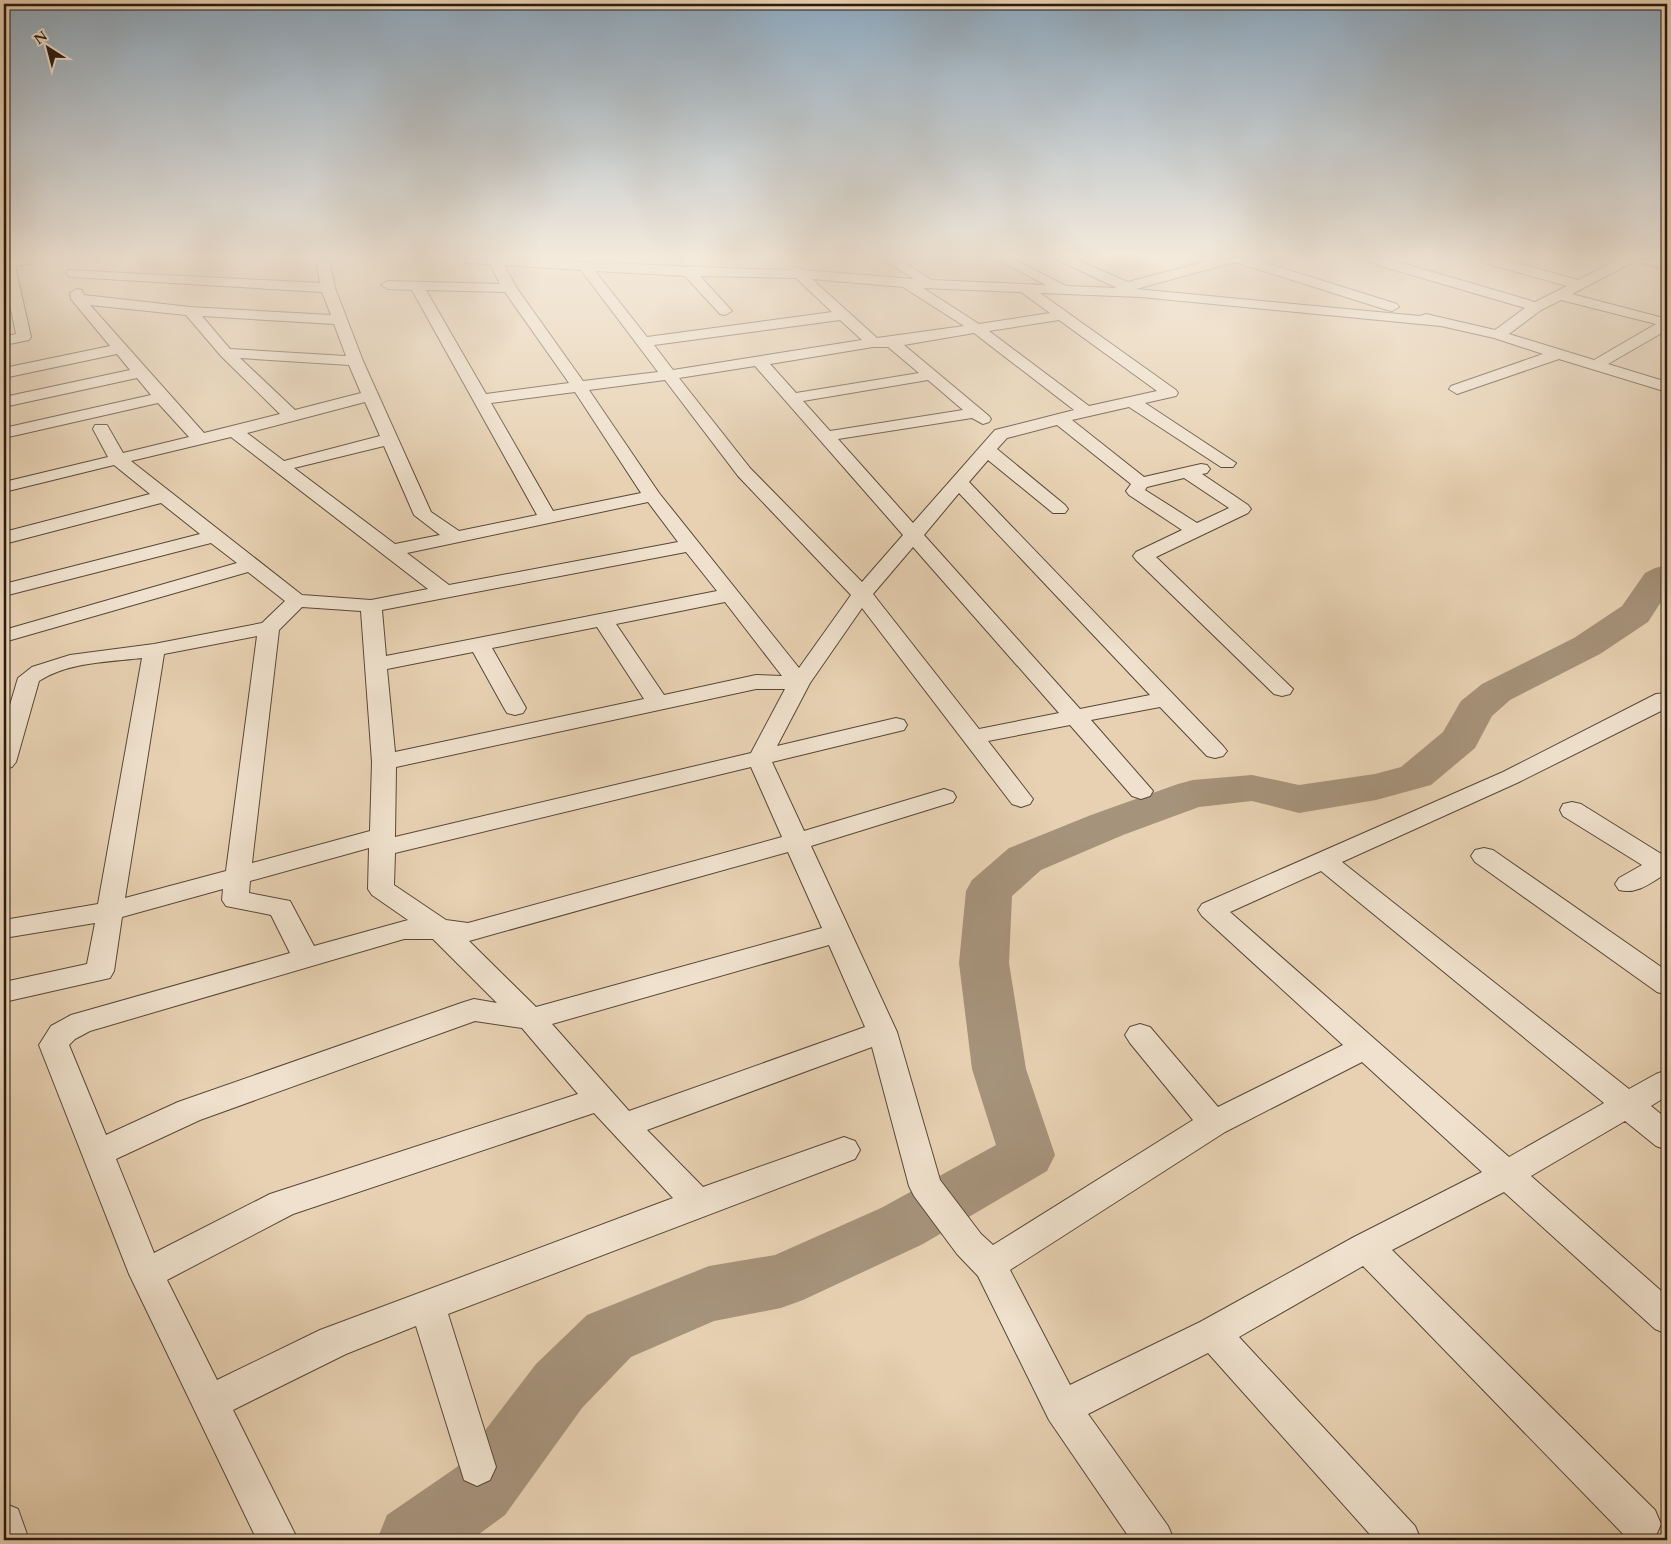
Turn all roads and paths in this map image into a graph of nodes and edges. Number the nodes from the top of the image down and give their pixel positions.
1 (23, 331) edge
2 (105, 331) edge
3 (207, 331) edge
4 (344, 331) edge
5 (443, 331) edge
6 (540, 331) edge
7 (636, 331) edge
8 (725, 331) edge
9 (860, 331) edge
10 (958, 331) edge
11 (980, 331) edge
12 (1085, 331) edge
13 (1480, 331) edge
14 (1504, 331) edge
15 (1653, 331) edge
16 (1498, 335) junction
17 (4, 341) edge
18 (645, 342) junction
19 (892, 342) junction
20 (873, 343) junction
21 (120, 349) junction
22 (226, 353) junction
23 (1557, 354) junction
24 (355, 361) junction
25 (759, 361) junction
26 (1594, 366) junction
27 (142, 372) junction
28 (4, 373) edge
29 (668, 375) junction
30 (932, 375) junction
31 (579, 386) junction
32 (1667, 387) edge
33 (1457, 389) dead end
34 (371, 395) junction
35 (160, 398) junction
36 (794, 398) junction
37 (481, 399) junction
38 (4, 402) edge
39 (1132, 402) junction
40 (1086, 412) junction
41 (976, 413) junction
42 (292, 416) junction
43 (1059, 418) junction
44 (101, 429) dead end
45 (234, 432) junction
46 (4, 433) edge
47 (1001, 434) junction
48 (827, 436) junction
49 (200, 439) junction
50 (390, 439) junction
51 (987, 450) junction
52 (118, 460) junction
53 (279, 467) junction
54 (1187, 472) junction
55 (959, 482) junction
56 (1142, 483) junction
57 (4, 488) edge
58 (165, 496) junction
59 (652, 496) junction
60 (1059, 509) dead end
61 (548, 518) junction
62 (1197, 532) junction
63 (913, 533) junction
64 (215, 536) junction
65 (456, 537) junction
66 (4, 538) edge
67 (690, 545) junction
68 (391, 550) junction
69 (251, 565) junction
70 (4, 590) edge
71 (445, 592) junction
72 (862, 594) junction
73 (729, 595) junction
74 (297, 601) junction
75 (371, 606) junction
76 (602, 620) junction
77 (269, 628) junction
78 (4, 636) edge
79 (479, 644) junction
80 (154, 650) junction
81 (375, 665) junction
82 (799, 683) junction
83 (1282, 689) dead end
84 (1165, 698) junction
85 (1667, 701) edge
86 (658, 703) junction
87 (515, 708) dead end
88 (1075, 716) junction
89 (896, 725) dead end
90 (973, 737) junction
91 (1215, 751) dead end
92 (759, 759) junction
93 (4, 762) edge
94 (384, 762) junction
95 (1142, 791) dead end
96 (944, 798) dead end
97 (1021, 799) dead end
98 (1572, 810) dead end
99 (798, 841) junction
100 (382, 842) junction
101 (1484, 856) dead end
102 (1323, 860) junction
103 (1664, 863) edge
104 (237, 878) junction
105 (1628, 884) dead end
106 (110, 911) junction
107 (4, 929) edge
108 (440, 929) junction
109 (838, 933) junction
110 (306, 958) junction
111 (1667, 985) edge
112 (4, 992) edge
113 (531, 1019) junction
114 (882, 1032) junction
115 (1140, 1035) dead end
116 (1364, 1048) junction
117 (1667, 1082) edge
118 (600, 1099) junction
119 (1627, 1107) junction
120 (1214, 1122) junction
121 (624, 1126) junction
122 (1667, 1137) edge
123 (844, 1150) dead end
124 (97, 1153) junction
125 (1506, 1175) junction
126 (698, 1203) junction
127 (1366, 1247) junction
128 (980, 1254) junction
129 (146, 1274) junction
130 (428, 1307) junction
131 (1667, 1318) edge
132 (1213, 1333) junction
133 (210, 1402) junction
134 (1062, 1408) junction
135 (477, 1467) dead end
136 (4, 1522) edge
137 (1641, 1524) dead end
138 (9, 1540) edge
139 (278, 1540) edge
140 (1154, 1540) edge
141 (1401, 1540) edge

1 - 17 street
2 - 21 street
3 - 22 street
4 - 24 street
5 - 37 street
6 - 31 street
7 - 18 street
8 - 18 street
9 - 20 street
10 - 19 street
11 - 40 street
12 - 39 street
13 - 16 street
14 - 16 street
15 - 26 street
16 - 23 street
18 - 29 street
19 - 20 street
19 - 30 street
20 - 25 street
21 - 27 street
21 - 28 street
22 - 24 street
22 - 42 street
23 - 26 street
23 - 33 street
24 - 34 street
25 - 29 street
25 - 36 street
26 - 32 street
27 - 35 street
27 - 38 street
29 - 31 street
29 - 72 street
30 - 36 street
30 - 41 street
31 - 37 street
31 - 59 street
34 - 42 street
34 - 50 street
35 - 46 street
35 - 49 street
36 - 48 street
37 - 61 street
39 - 40 street
39 - 54 street
40 - 43 street
41 - 47 street
41 - 48 street
42 - 45 street
43 - 47 street
43 - 56 street
44 - 52 street
45 - 49 street
45 - 53 street
47 - 51 street
48 - 63 street
49 - 52 street
50 - 53 street
50 - 65 street
51 - 55 street
51 - 60 street
52 - 57 street
52 - 58 street
53 - 68 street
54 - 56 street
54 - 62 street
55 - 63 street
55 - 84 street
56 - 62 street
58 - 64 street
58 - 66 street
59 - 61 street
59 - 67 street
61 - 65 street
62 - 83 street
63 - 72 street
63 - 88 street
64 - 69 street
64 - 70 street
65 - 68 street
67 - 71 street
67 - 73 street
68 - 71 street
69 - 74 street
69 - 78 street
71 - 75 street
72 - 82 street
72 - 90 street
73 - 76 street
73 - 82 street
74 - 75 street
74 - 77 street
75 - 81 street
76 - 79 street
76 - 86 street
77 - 80 street
77 - 104 street
79 - 81 street
79 - 87 street
80 - 93 street
80 - 106 street
81 - 94 street
82 - 86 street
82 - 92 street
84 - 88 street
84 - 91 street
85 - 102 street
86 - 94 street
88 - 90 street
88 - 95 street
89 - 92 street
90 - 97 street
92 - 99 street
92 - 100 street
94 - 100 street
96 - 99 street
98 - 103 street
99 - 108 street
99 - 109 street
100 - 104 street
100 - 108 street
101 - 111 street
102 - 116 street
102 - 119 street
103 - 105 street
104 - 106 street
104 - 110 street
106 - 107 street
106 - 112 street
108 - 110 street
108 - 113 street
109 - 113 street
109 - 114 street
110 - 124 street
113 - 118 street
113 - 124 street
114 - 121 street
114 - 128 street
115 - 120 street
116 - 120 street
116 - 125 street
117 - 119 street
118 - 121 street
118 - 129 street
119 - 122 street
119 - 125 street
120 - 128 street
121 - 126 street
123 - 126 street
124 - 129 street
125 - 127 street
125 - 131 street
126 - 130 street
127 - 132 street
127 - 137 street
128 - 134 street
129 - 133 street
130 - 133 street
130 - 135 street
132 - 134 street
132 - 141 street
133 - 139 street
134 - 140 street
136 - 138 street

